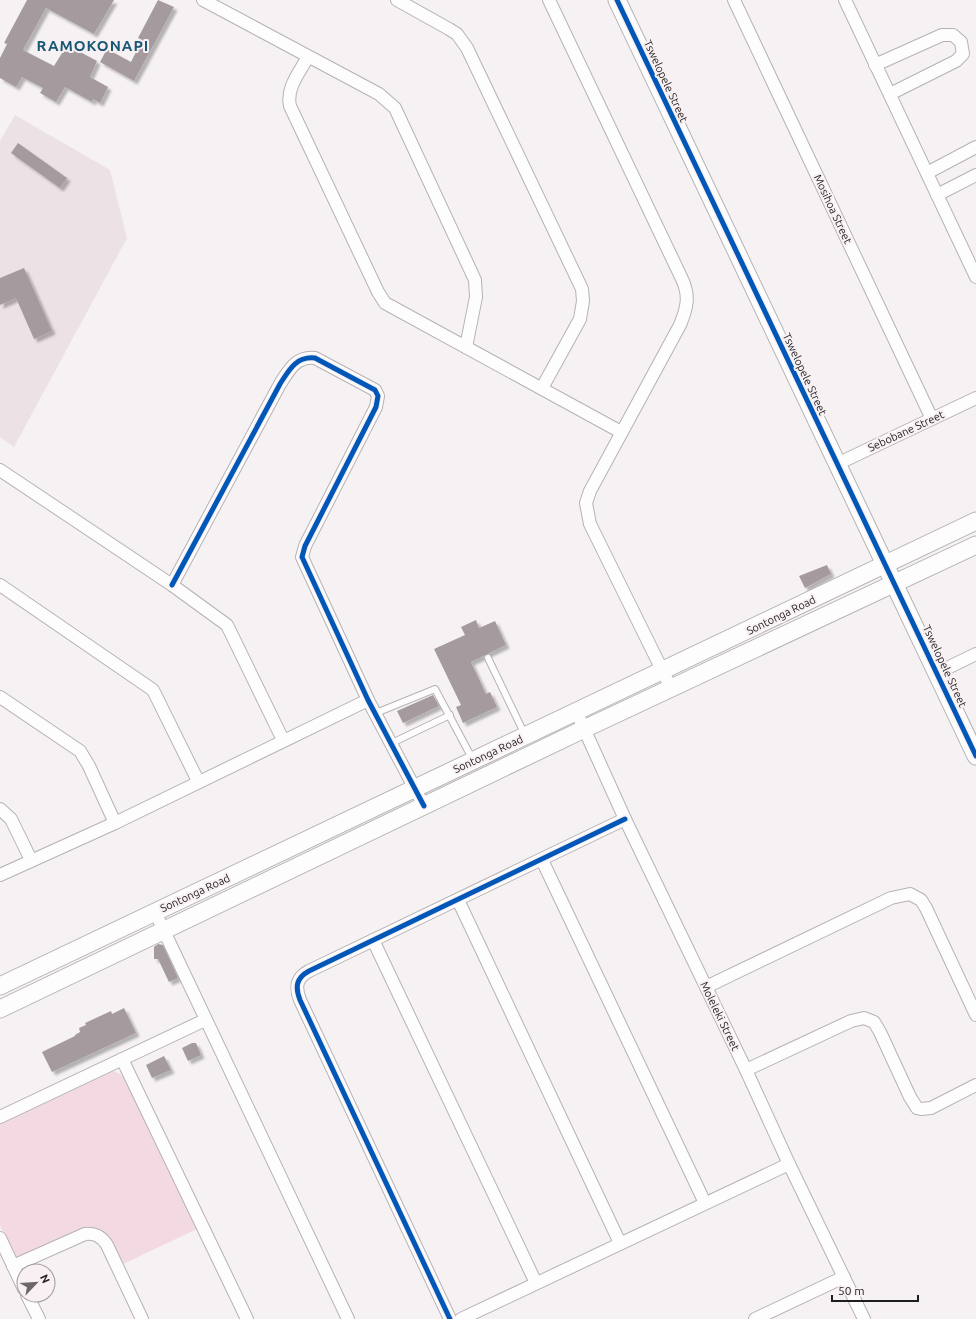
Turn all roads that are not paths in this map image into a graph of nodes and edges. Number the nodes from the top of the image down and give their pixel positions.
1 (203, 0) edge
2 (397, 0) edge
3 (549, 0) edge
4 (617, 0) edge
5 (734, 0) edge
6 (845, 0) edge
7 (308, 57) junction
8 (875, 65) junction
9 (890, 94) junction
10 (976, 147) edge
11 (927, 172) junction
12 (976, 176) edge
13 (937, 194) junction
14 (975, 273) edge
15 (466, 347) junction
16 (542, 388) junction
17 (976, 398) edge
18 (932, 419) junction
19 (621, 432) junction
20 (837, 464) junction
21 (0, 470) edge
22 (976, 521) edge
23 (976, 545) edge
24 (885, 565) junction
25 (894, 583) junction
26 (0, 585) edge
27 (172, 585) junction
28 (976, 654) edge
29 (488, 658) dead end
30 (663, 671) junction
31 (937, 673) junction
32 (671, 688) junction
33 (0, 696) edge
34 (368, 700) junction
35 (376, 713) junction
36 (577, 713) junction
37 (450, 715) junction
38 (584, 729) junction
39 (526, 737) junction
40 (283, 740) junction
41 (392, 743) junction
42 (976, 756) edge
43 (474, 762) junction
44 (198, 781) junction
45 (415, 788) junction
46 (424, 806) junction
47 (0, 809) edge
48 (625, 819) junction
49 (115, 823) junction
50 (31, 860) junction
51 (542, 860) junction
52 (0, 875) edge
53 (458, 900) junction
54 (154, 912) junction
55 (164, 931) junction
56 (373, 940) junction
57 (0, 986) edge
58 (706, 987) junction
59 (0, 1009) edge
60 (976, 1015) edge
61 (205, 1020) junction
62 (122, 1059) junction
63 (746, 1070) junction
64 (976, 1085) edge
65 (0, 1117) edge
66 (789, 1164) junction
67 (705, 1203) junction
68 (0, 1238) edge
69 (620, 1243) junction
70 (13, 1266) junction
71 (16, 1272) edge
72 (844, 1277) junction
73 (536, 1282) junction
74 (31, 1303) edge
75 (38, 1319) edge
76 (142, 1319) edge
77 (248, 1319) edge
78 (348, 1319) edge
79 (450, 1319) edge
80 (461, 1319) edge
81 (755, 1319) edge
82 (864, 1319) edge

1 - 7 street
2 - 16 street
3 - 19 street
4 - 20 main road, Tswelopele Street
5 - 18 street, Mosihoa Street
6 - 8 street
7 - 15 street
7 - 15 street
8 - 9 street
8 - 9 street
9 - 11 street
10 - 11 street
11 - 13 street
12 - 13 street
13 - 14 street
15 - 16 street
16 - 19 street
17 - 18 street, Sebobane Street
18 - 20 street, Sebobane Street
19 - 30 street
20 - 24 main road, Tswelopele Street
21 - 27 street
22 - 24 main road, Sontonga Road
23 - 25 main road, Sontonga Road
24 - 25 main road, Tswelopele Street
24 - 30 main road, Sontonga Road
25 - 31 main road, Tswelopele Street
25 - 32 main road, Sontonga Road
26 - 44 street
27 - 34 street
27 - 40 street
28 - 31 street
29 - 39 lane
30 - 32 street
30 - 36 main road, Sontonga Road
31 - 42 main road, Tswelopele Street
32 - 38 main road, Sontonga Road
33 - 49 street
34 - 35 street
34 - 40 street
35 - 37 lane
35 - 41 street
36 - 38 street, Moleleki Street
36 - 39 main road, Sontonga Road
37 - 41 lane
37 - 43 lane
38 - 46 main road, Sontonga Road
38 - 48 street, Moleleki Street
39 - 43 main road, Sontonga Road
40 - 44 street
41 - 45 street
43 - 45 main road, Sontonga Road
44 - 49 street
45 - 46 street
45 - 54 main road, Sontonga Road
46 - 55 main road, Sontonga Road
47 - 50 street
48 - 51 street
48 - 58 street, Moleleki Street
49 - 50 street
50 - 52 street
51 - 53 street
51 - 67 street
53 - 56 street
53 - 69 street
54 - 55 street
54 - 57 main road, Sontonga Road
55 - 59 main road, Sontonga Road
55 - 61 street
56 - 73 street
56 - 79 street
58 - 60 street
58 - 63 street, Moleleki Street
61 - 62 street
61 - 78 street
62 - 65 street
62 - 77 street
63 - 64 street
63 - 66 street, Moleleki Street
66 - 67 street
66 - 72 street, Moleleki Street
67 - 69 street
68 - 70 street
69 - 73 street
70 - 71 street
70 - 76 street
72 - 81 street
72 - 82 street, Moleleki Street
73 - 80 street
74 - 75 street

